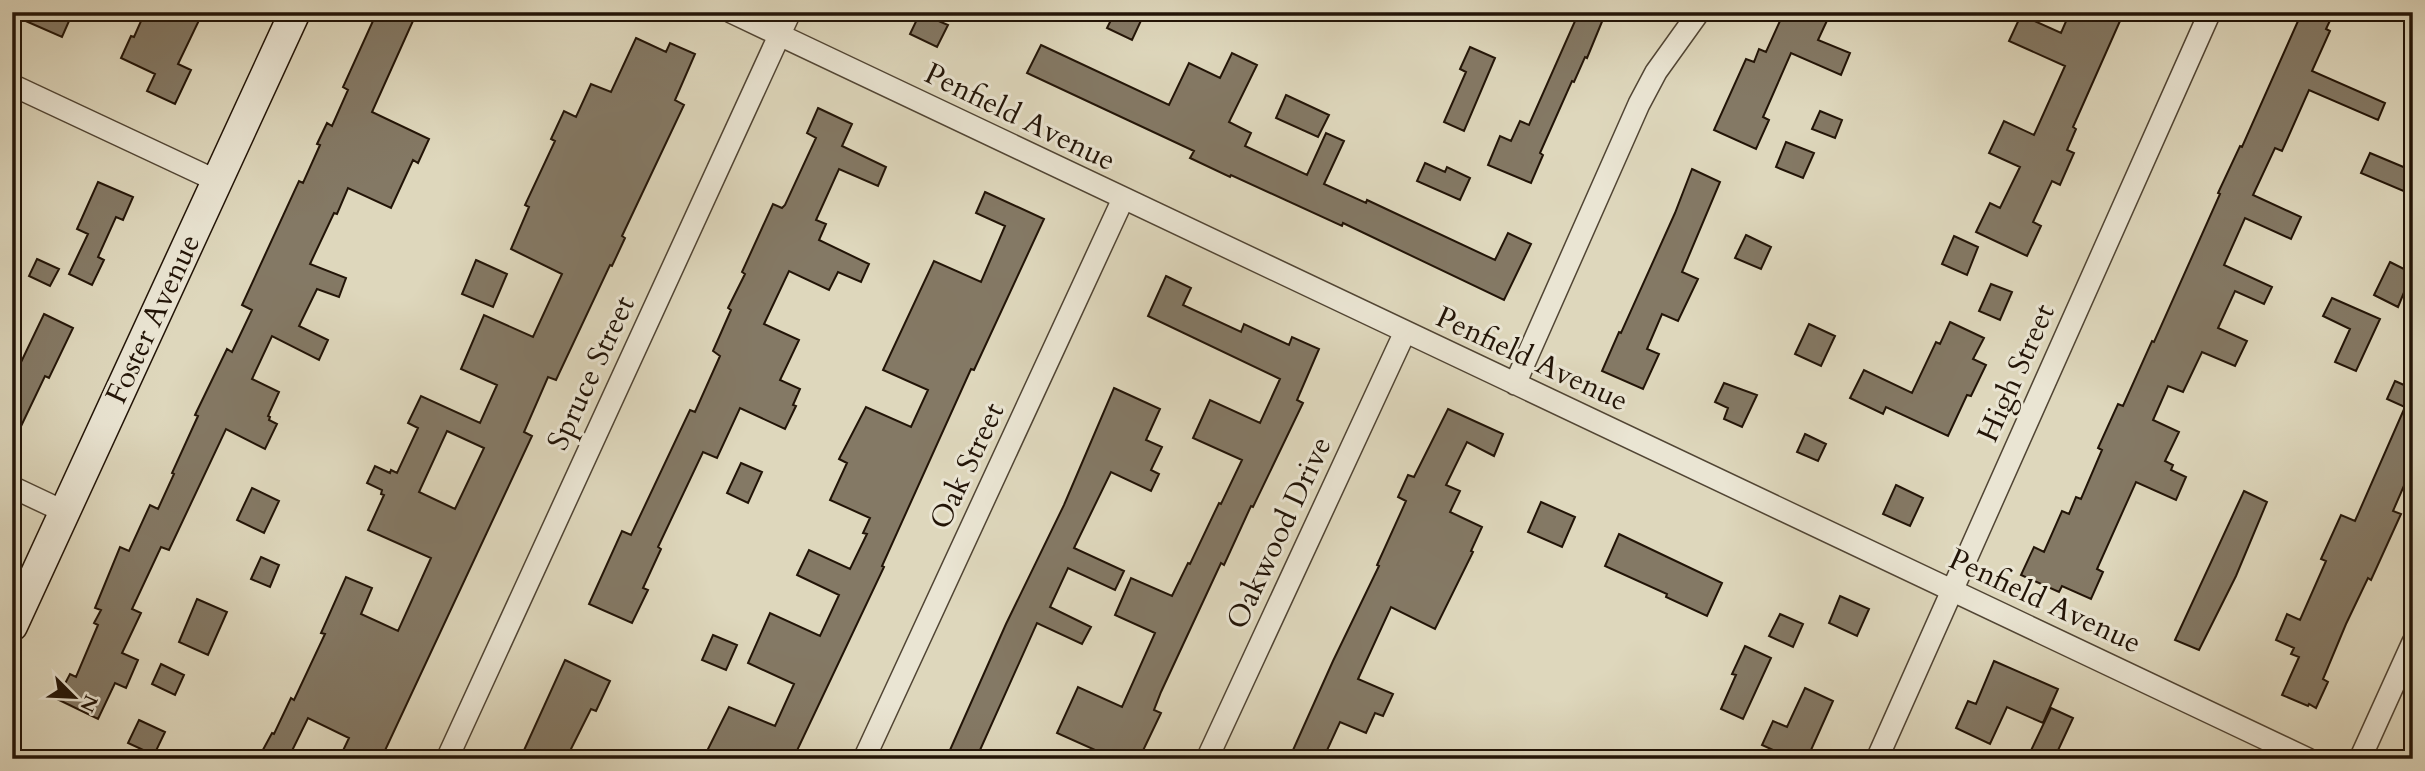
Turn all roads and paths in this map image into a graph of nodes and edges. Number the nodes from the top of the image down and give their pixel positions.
1 (295, 12) edge
2 (731, 12) edge
3 (790, 12) edge
4 (1699, 12) edge
5 (2210, 12) edge
6 (779, 35) junction
7 (12, 85) edge
8 (217, 181) junction
9 (1124, 199) junction
10 (1405, 332) junction
11 (1515, 384) junction
12 (12, 487) edge
13 (65, 512) junction
14 (1952, 590) junction
15 (12, 626) edge
16 (2413, 642) edge
17 (447, 759) edge
18 (864, 759) edge
19 (1207, 759) edge
20 (1878, 759) edge
21 (2308, 759) edge
22 (2360, 759) edge

1 - 8 street, Foster Avenue
2 - 6 street, Penfield Avenue
3 - 6 street, Spruce Street
4 - 11 street
5 - 14 street, High Street
6 - 9 street, Penfield Avenue
6 - 17 street, Spruce Street
7 - 8 street
8 - 13 street, Foster Avenue
9 - 10 street, Penfield Avenue
9 - 18 street, Oak Street
10 - 11 street, Penfield Avenue
10 - 19 street, Oakwood Drive
11 - 14 street, Penfield Avenue
12 - 13 street
13 - 15 street, Foster Avenue
14 - 20 street, High Street
14 - 21 street, Penfield Avenue
16 - 22 street

